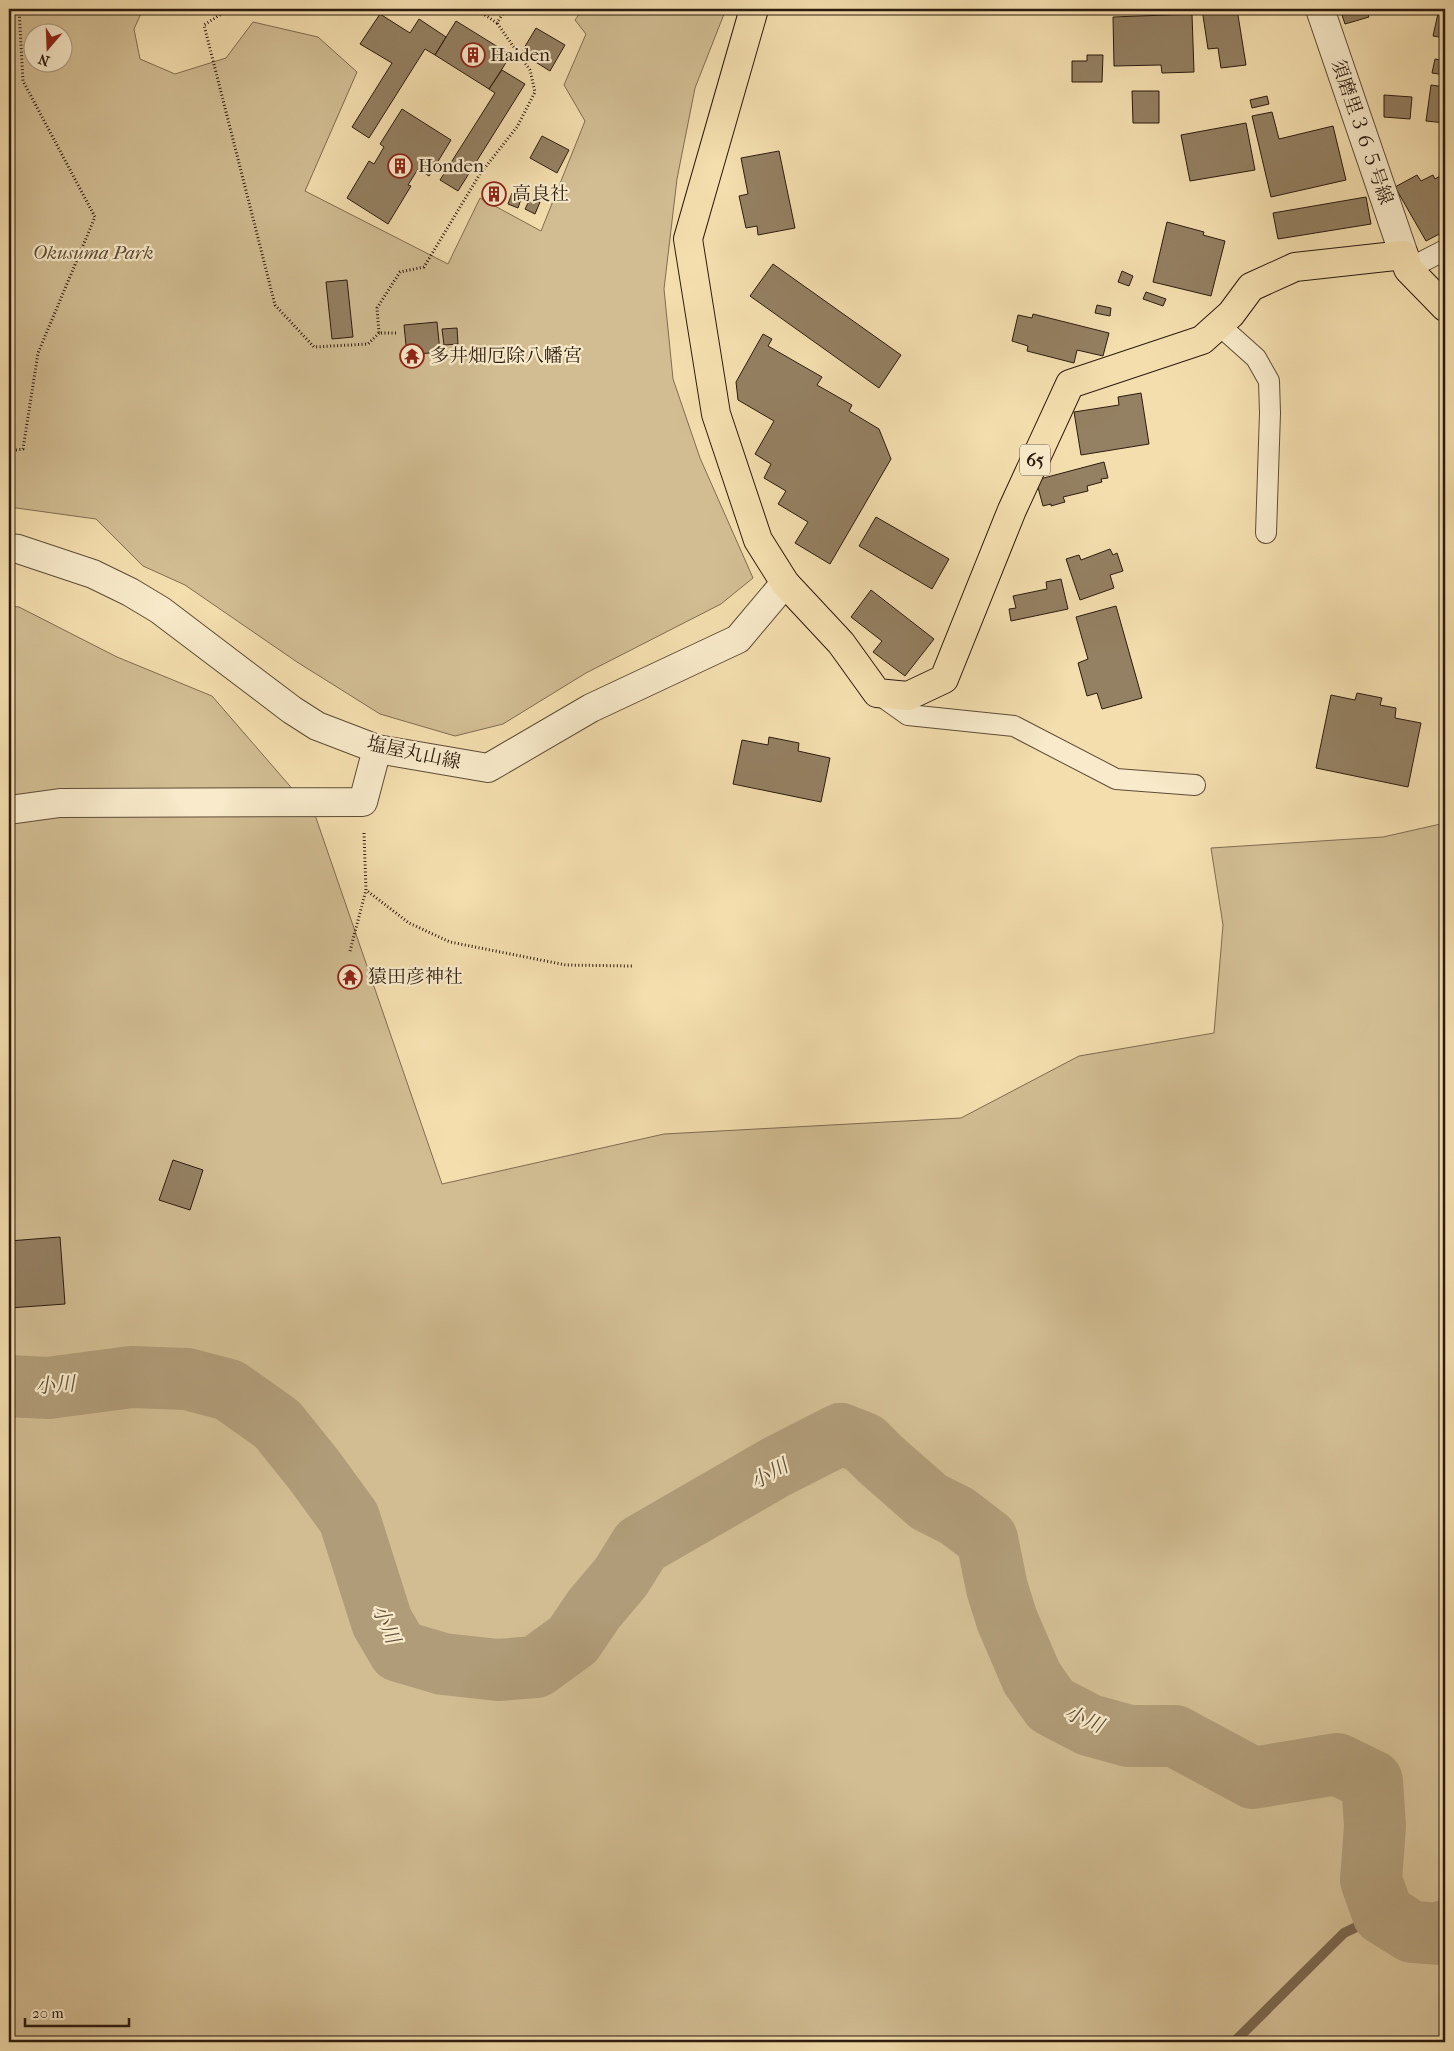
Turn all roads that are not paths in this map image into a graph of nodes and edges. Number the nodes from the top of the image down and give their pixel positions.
1 (754, 9) edge
2 (1320, 9) edge
3 (1445, 250) edge
4 (1406, 262) junction
5 (1445, 307) edge
6 (1219, 325) junction
7 (1266, 533) dead end
8 (9, 548) edge
9 (785, 583) junction
10 (877, 693) junction
11 (377, 749) junction
12 (1195, 785) dead end
13 (9, 810) edge

1 - 9 main road
2 - 4 street, 須磨里３６５号線
3 - 4 lane
4 - 5 main road
4 - 6 main road, 65
6 - 7 lane
6 - 10 main road, 65
8 - 11 street, 塩屋丸山線
9 - 10 main road
9 - 11 street, 塩屋丸山線
10 - 12 lane
11 - 13 street

